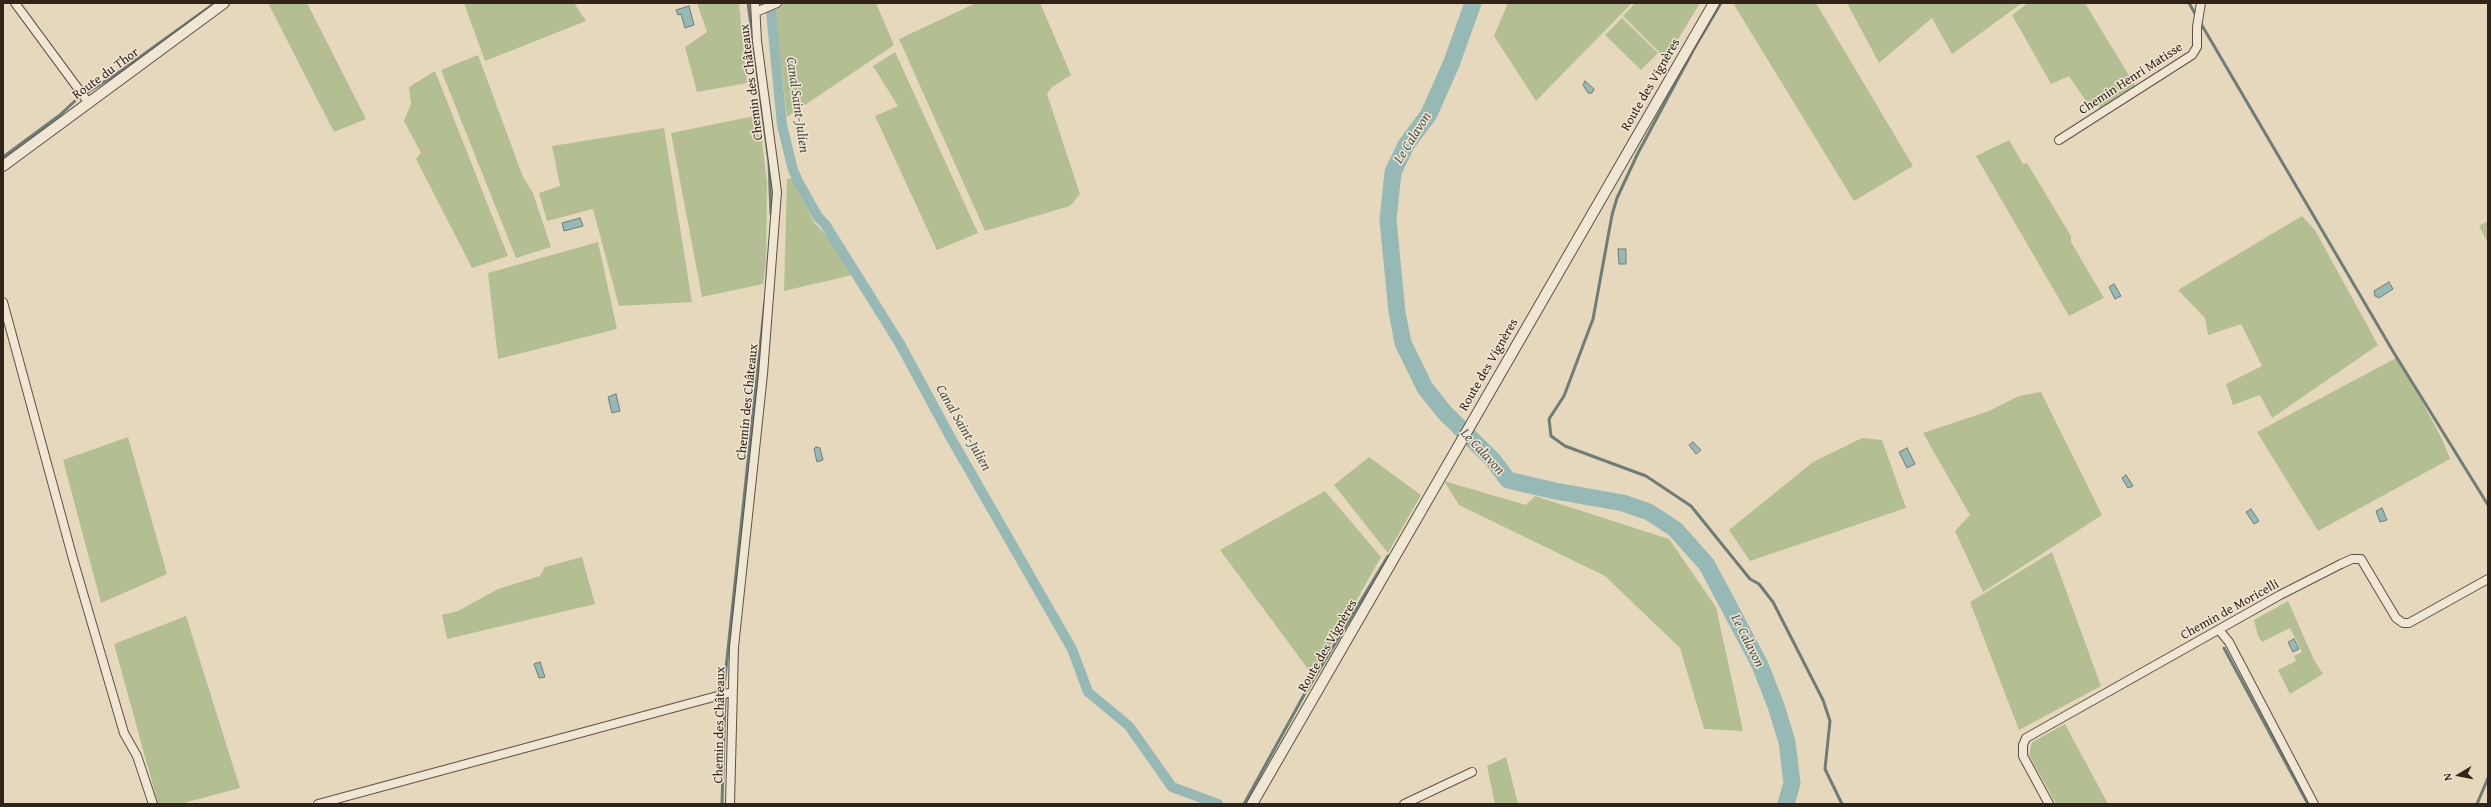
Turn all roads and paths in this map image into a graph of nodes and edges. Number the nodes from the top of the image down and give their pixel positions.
1 (15, 3) edge
2 (224, 3) edge
3 (755, 3) edge
4 (777, 3) edge
5 (1714, 3) edge
6 (2201, 3) edge
7 (756, 12) junction
8 (88, 102) junction
9 (2059, 140) dead end
10 (3, 166) edge
11 (3, 302) edge
12 (2488, 579) edge
13 (2219, 630) junction
14 (732, 692) junction
15 (1472, 772) dead end
16 (153, 804) edge
17 (318, 804) edge
18 (730, 804) edge
19 (1252, 804) edge
20 (1404, 804) edge
21 (2049, 804) edge
22 (2314, 804) edge

1 - 8 street
2 - 8 street, Route du Thor
3 - 7 street, Chemin des Châteaux
4 - 7 street
5 - 19 street, Route des Vignères
6 - 9 street, Chemin Henri Matisse
7 - 14 street, Chemin des Châteaux
8 - 10 street, Route du Thor
11 - 16 street
12 - 13 street, Chemin de Moricelli
13 - 21 street, Chemin de Moricelli
13 - 22 street
14 - 17 street
14 - 18 street, Chemin des Châteaux
15 - 20 street

